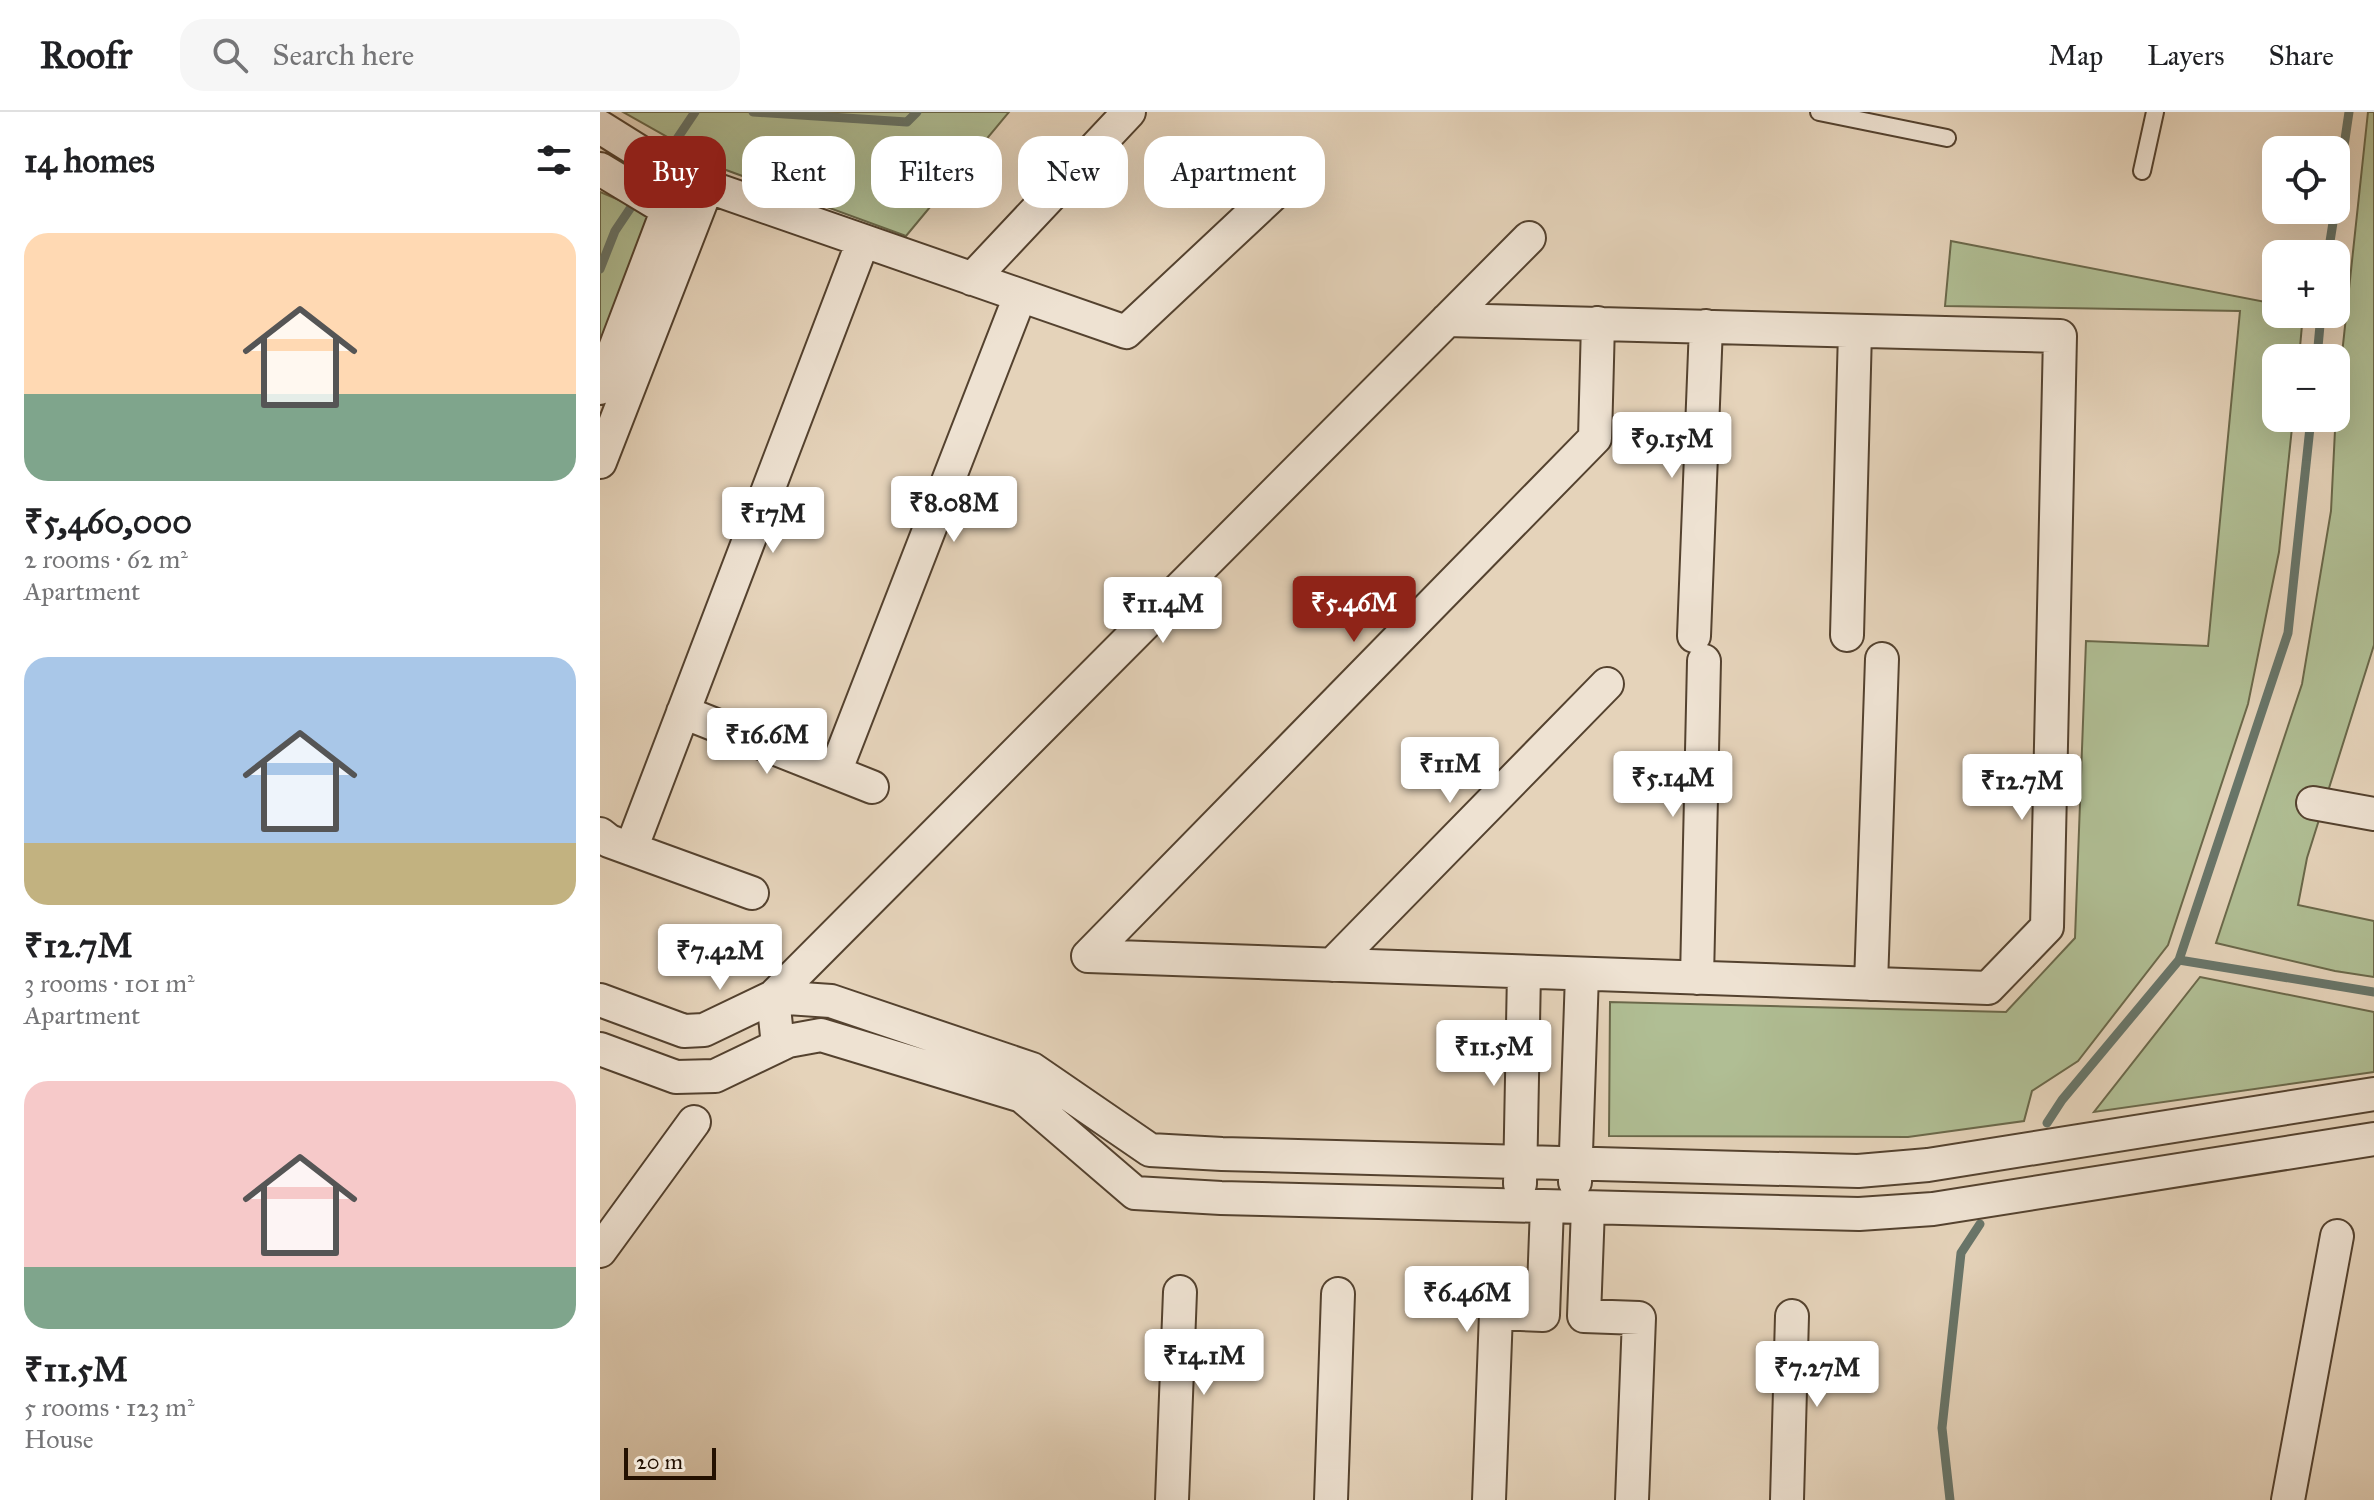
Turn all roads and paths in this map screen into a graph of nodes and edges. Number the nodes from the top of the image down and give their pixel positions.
1 (1129, 112) edge
2 (1819, 112) edge
3 (2155, 112) edge
4 (600, 127) edge
5 (1947, 138) dead end
6 (624, 141) edge
7 (600, 169) edge
8 (2142, 171) dead end
9 (726, 193) edge
10 (684, 208) edge
11 (1258, 208) edge
12 (668, 210) joint
13 (1529, 238) dead end
14 (863, 241) junction
15 (972, 279) junction
16 (1020, 296) junction
17 (1447, 320) junction
18 (1598, 323) junction
19 (1706, 326) junction
20 (1855, 331) junction
21 (600, 388) edge
22 (600, 462) edge
23 (1847, 635) dead end
24 (1882, 659) dead end
25 (1607, 684) dead end
26 (683, 712) junction
27 (835, 772) junction
28 (872, 787) dead end
29 (2313, 803) dead end
30 (2374, 814) edge
31 (600, 834) edge
32 (631, 849) junction
33 (752, 893) dead end
34 (1332, 965) junction
35 (1524, 972) junction
36 (1582, 974) junction
37 (1697, 978) junction
38 (1871, 984) junction
39 (773, 997) junction
40 (600, 1000) edge
41 (778, 1046) junction
42 (600, 1049) edge
43 (2374, 1094) edge
44 (694, 1122) dead end
45 (2374, 1139) edge
46 (1521, 1162) junction
47 (1575, 1164) junction
48 (1557, 1207) junction
49 (2337, 1236) dead end
50 (600, 1251) edge
51 (1180, 1292) dead end
52 (1338, 1294) dead end
53 (1543, 1315) junction
54 (1584, 1316) junction
55 (1792, 1316) dead end
56 (1172, 1500) edge
57 (1331, 1500) edge
58 (1489, 1500) edge
59 (1632, 1500) edge
60 (1787, 1500) edge
61 (2288, 1500) edge

1 - 15 street
2 - 5 lane
3 - 8 lane
4 - 6 street
7 - 12 street
9 - 14 street
10 - 22 street
11 - 16 street
12 - 21 street
13 - 17 street
14 - 15 street
14 - 26 street
15 - 16 street
16 - 27 street
17 - 18 street
17 - 39 street
18 - 19 street
18 - 34 street
19 - 20 street
19 - 37 street
20 - 23 street
20 - 38 street
24 - 38 street
25 - 34 street
26 - 27 street
26 - 32 street
27 - 28 street
29 - 30 street
31 - 32 street
32 - 33 street
34 - 35 street
35 - 36 street
35 - 46 street
36 - 37 street
36 - 47 street
37 - 38 street
39 - 40 street
39 - 41 street
39 - 46 street
41 - 42 street
41 - 48 street
43 - 47 street
44 - 50 street
45 - 48 street
46 - 47 street
46 - 48 street
47 - 48 street
48 - 53 street
48 - 54 street
49 - 61 street
51 - 56 street
52 - 57 street
53 - 54 street
53 - 58 street
54 - 59 street
55 - 60 street

